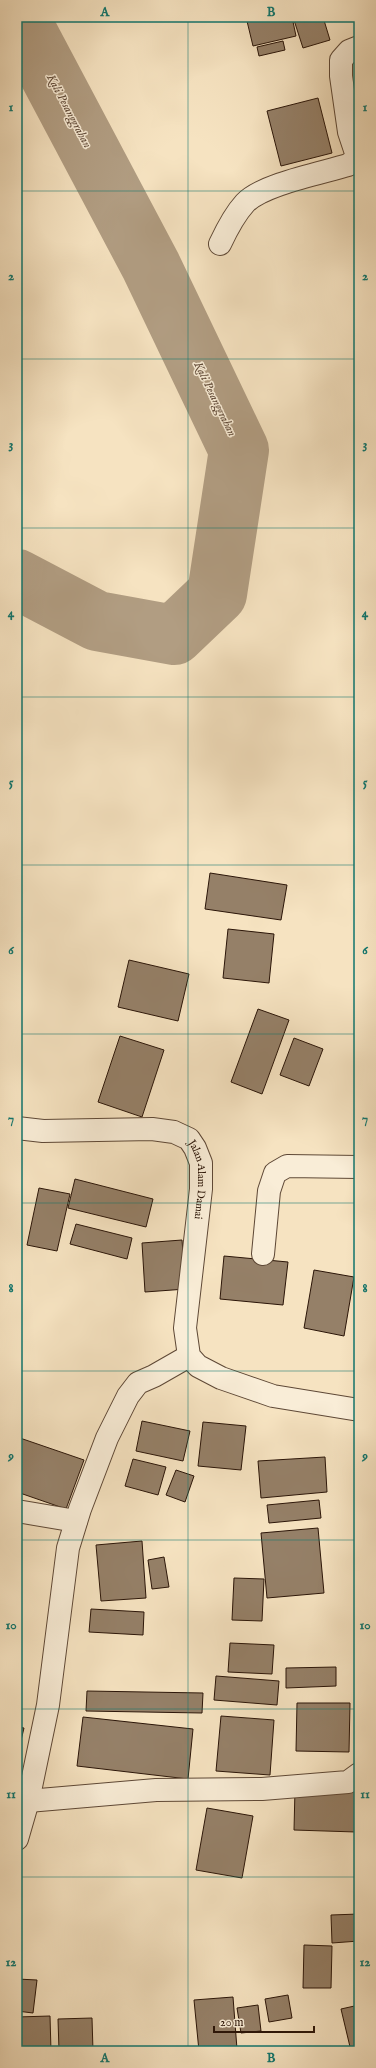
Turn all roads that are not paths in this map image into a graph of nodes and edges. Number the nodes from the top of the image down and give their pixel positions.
1 (359, 47) edge
2 (220, 244) dead end
3 (17, 1128) edge
4 (359, 1167) edge
5 (263, 1254) dead end
6 (188, 1351) junction
7 (359, 1410) edge
8 (17, 1511) edge
9 (76, 1521) junction
10 (359, 1774) edge
11 (28, 1800) junction
12 (17, 1839) edge

1 - 2 street
3 - 6 street, Jalan Alam Damai
4 - 5 street
6 - 7 street
6 - 9 street
8 - 9 street
9 - 11 street
10 - 11 street
11 - 12 street

